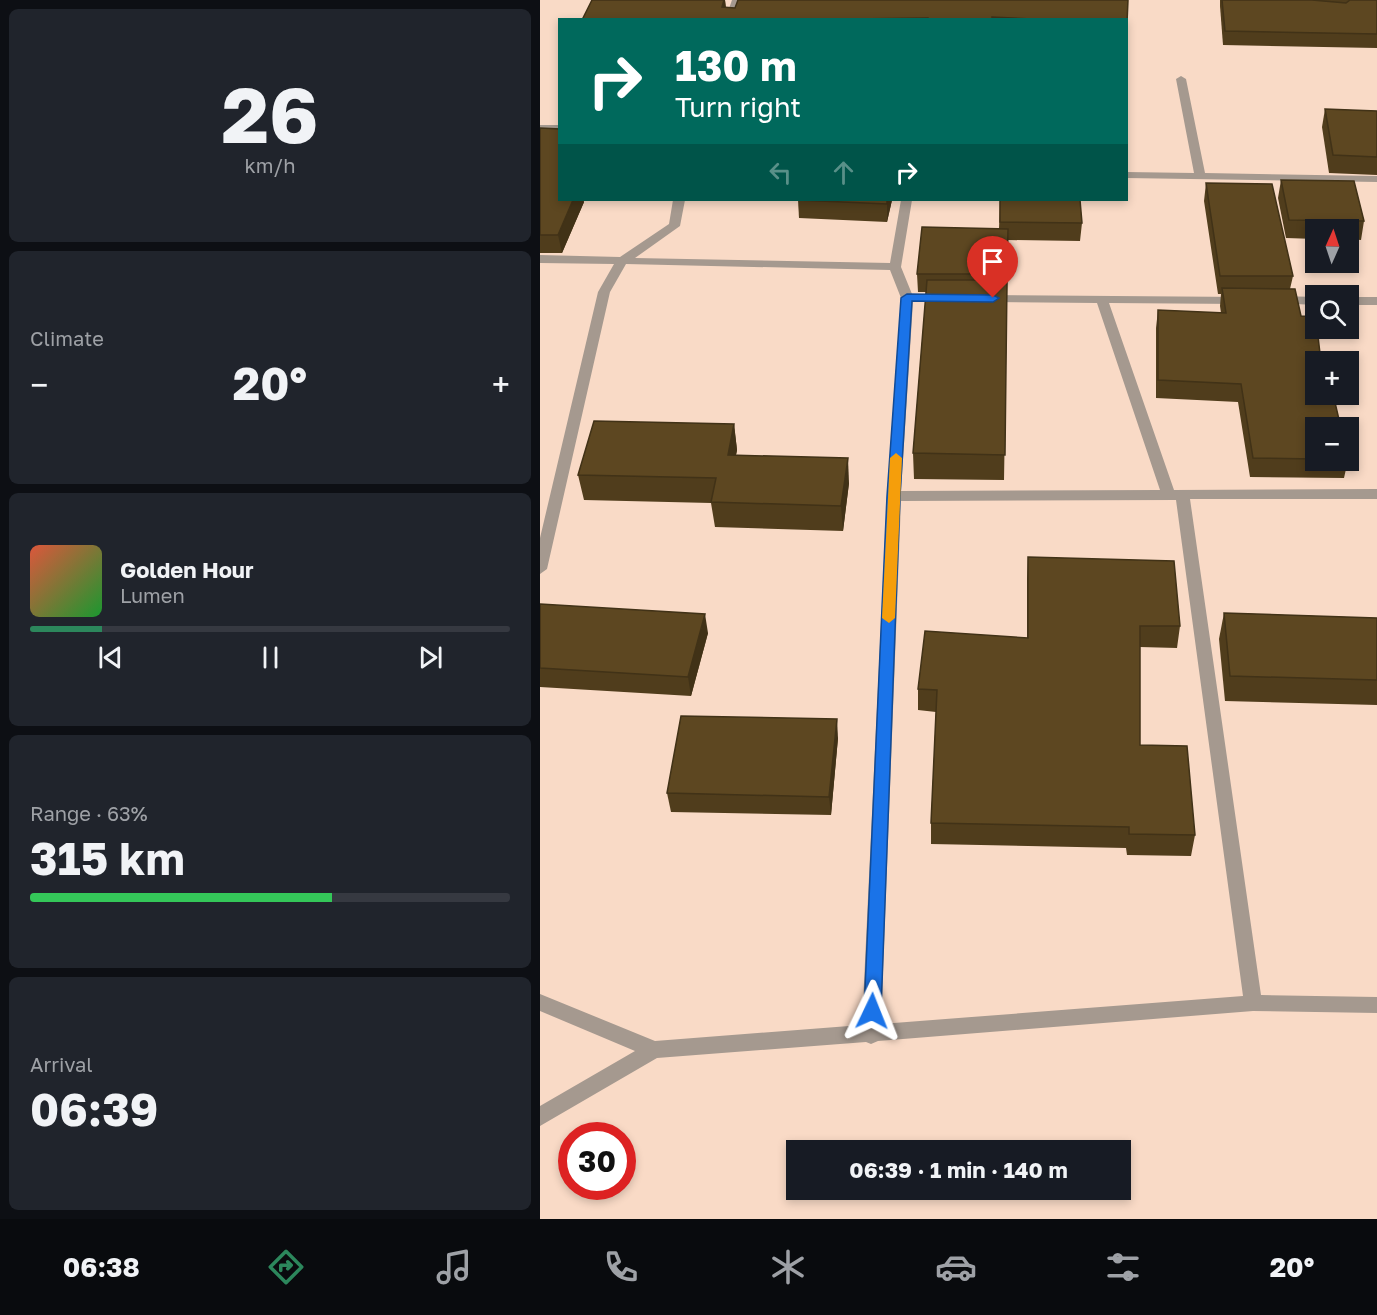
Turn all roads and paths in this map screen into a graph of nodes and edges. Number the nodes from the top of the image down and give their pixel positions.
1 (737, 0) edge
2 (731, 18) edge
3 (1181, 79) dead end
4 (540, 128) edge
5 (558, 128) edge
6 (1128, 175) edge
7 (1200, 176) junction
8 (1377, 179) edge
9 (679, 201) edge
10 (907, 201) edge
11 (540, 259) edge
12 (622, 261) junction
13 (895, 267) junction
14 (907, 298) junction
15 (1102, 299) junction
16 (1305, 301) edge
17 (1359, 301) edge
18 (1377, 301) edge
19 (1377, 494) edge
20 (1175, 495) junction
21 (894, 496) junction
22 (540, 569) edge
23 (540, 1002) edge
24 (1253, 1003) junction
25 (1377, 1005) edge
26 (871, 1035) junction
27 (654, 1050) junction
28 (540, 1117) edge

1 - 2 street
3 - 7 street
4 - 5 street
6 - 7 street
7 - 8 street
9 - 12 street
10 - 13 street
11 - 12 street
12 - 13 street
12 - 22 street
13 - 14 street
14 - 15 street
14 - 21 street
15 - 16 street
15 - 20 street
17 - 18 street
19 - 20 street
20 - 21 street
20 - 24 street
21 - 26 street
23 - 27 street
24 - 25 street
24 - 26 street
26 - 27 street
27 - 28 street

